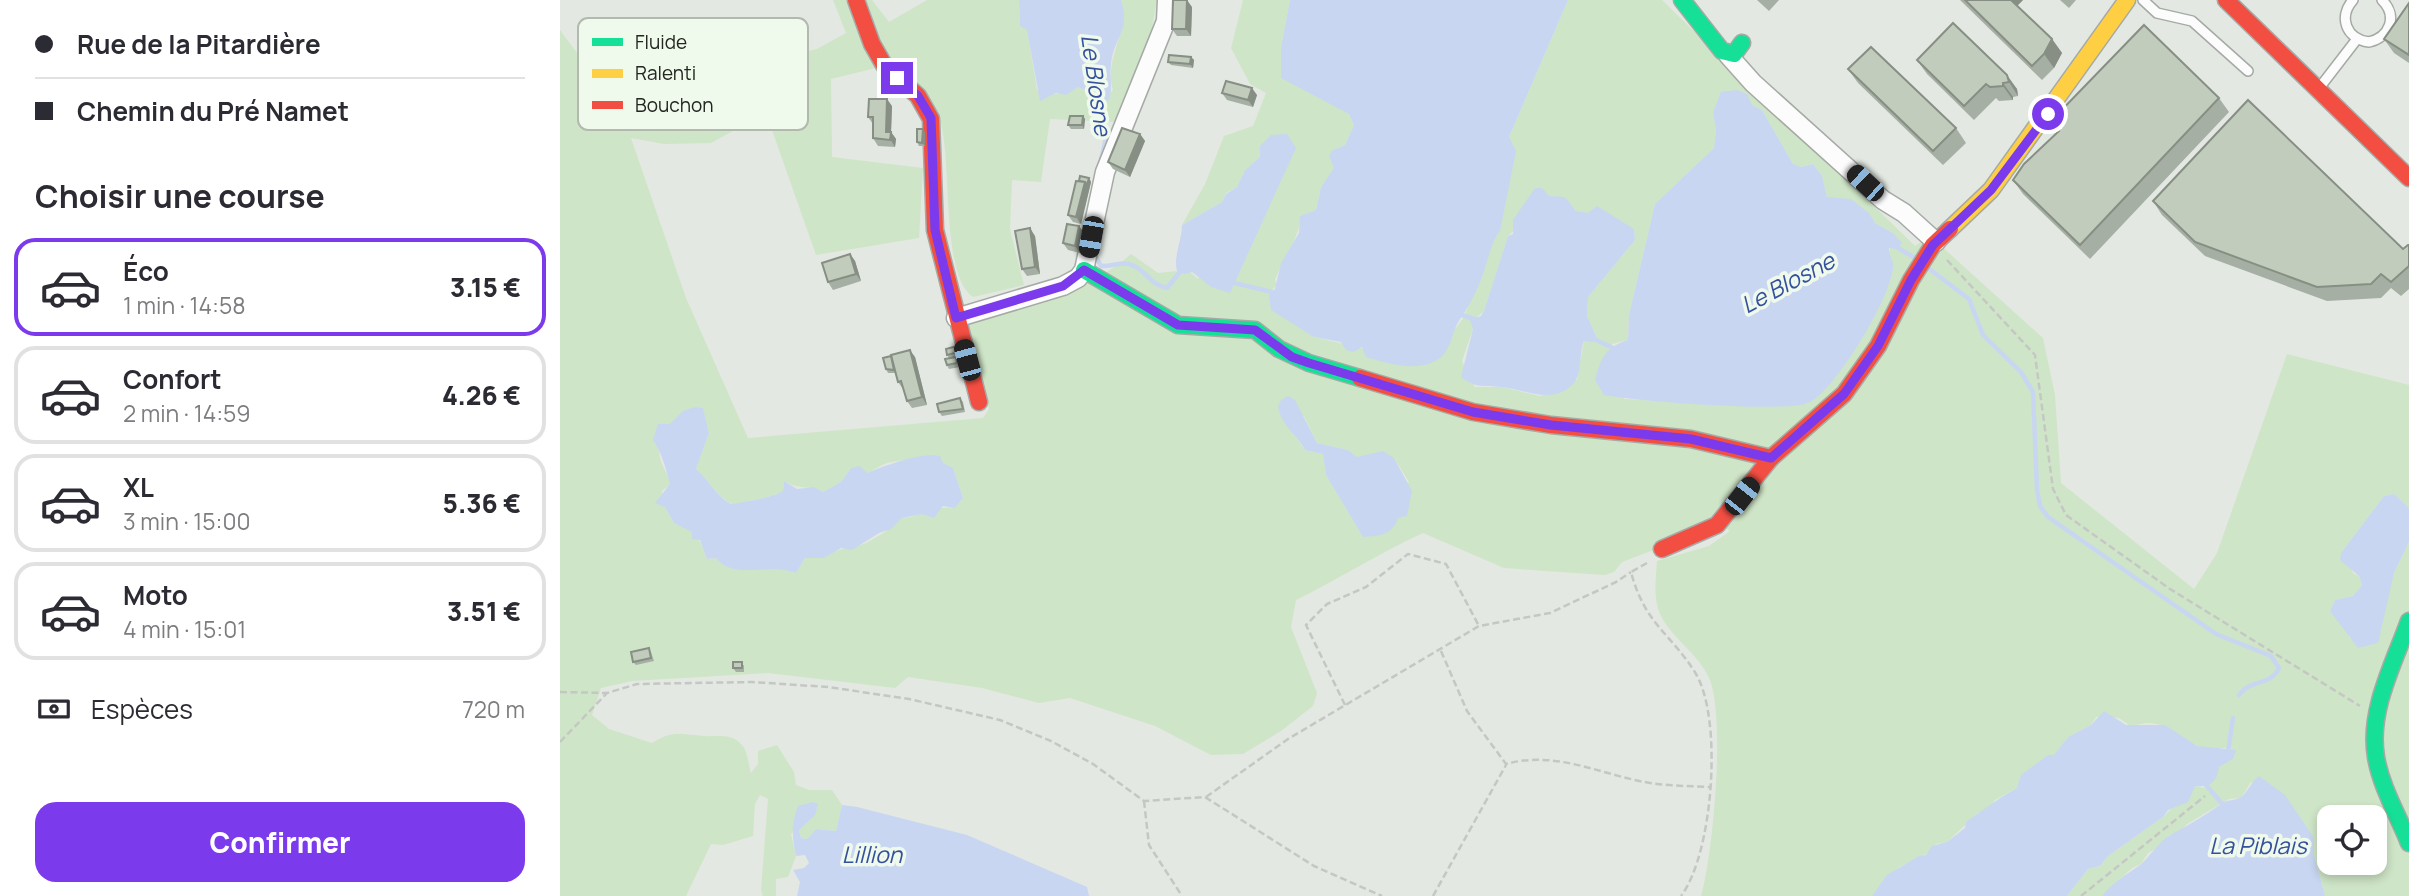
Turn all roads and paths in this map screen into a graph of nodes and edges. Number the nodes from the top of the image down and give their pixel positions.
1 (856, 0) edge
2 (1167, 0) edge
3 (1682, 0) edge
4 (2127, 0) edge
5 (2143, 0) edge
6 (2225, 0) edge
7 (2353, 0) edge
8 (2382, 0) edge
9 (2357, 39) junction
10 (1735, 49) joint
11 (2248, 71) dead end
12 (2318, 89) junction
13 (2409, 178) edge
14 (1934, 244) junction
15 (1084, 270) junction
16 (956, 318) junction
17 (979, 402) dead end
18 (1771, 458) junction
19 (1662, 549) joint
20 (1632, 572) junction
21 (2409, 621) edge
22 (1479, 626) junction
23 (1441, 651) junction
24 (560, 692) edge
25 (607, 692) junction
26 (1345, 705) junction
27 (2377, 717) junction
28 (560, 742) edge
29 (1507, 764) junction
30 (1710, 787) junction
31 (2205, 796) dead end
32 (1205, 797) junction
33 (1144, 801) junction
34 (2409, 842) edge
35 (1182, 896) edge
36 (1382, 896) edge
37 (1433, 896) edge
38 (1683, 896) edge
39 (2081, 896) edge

1 - 16 street
2 - 15 street
3 - 10 street
4 - 14 street
5 - 11 lane
6 - 12 street
7 - 9 lane
8 - 9 lane
9 - 12 lane
10 - 14 street
12 - 13 street
14 - 18 street
14 - 27 path
15 - 16 street
15 - 18 street
16 - 17 street
18 - 19 street
19 - 20 path
20 - 22 path
20 - 30 path
21 - 27 street
22 - 23 path
22 - 26 path
23 - 26 path
23 - 29 path
24 - 25 path
25 - 28 path
25 - 33 path
26 - 32 path
27 - 34 street
29 - 30 path
29 - 37 path
30 - 38 path
31 - 39 path
32 - 33 path
32 - 36 path
33 - 35 path

